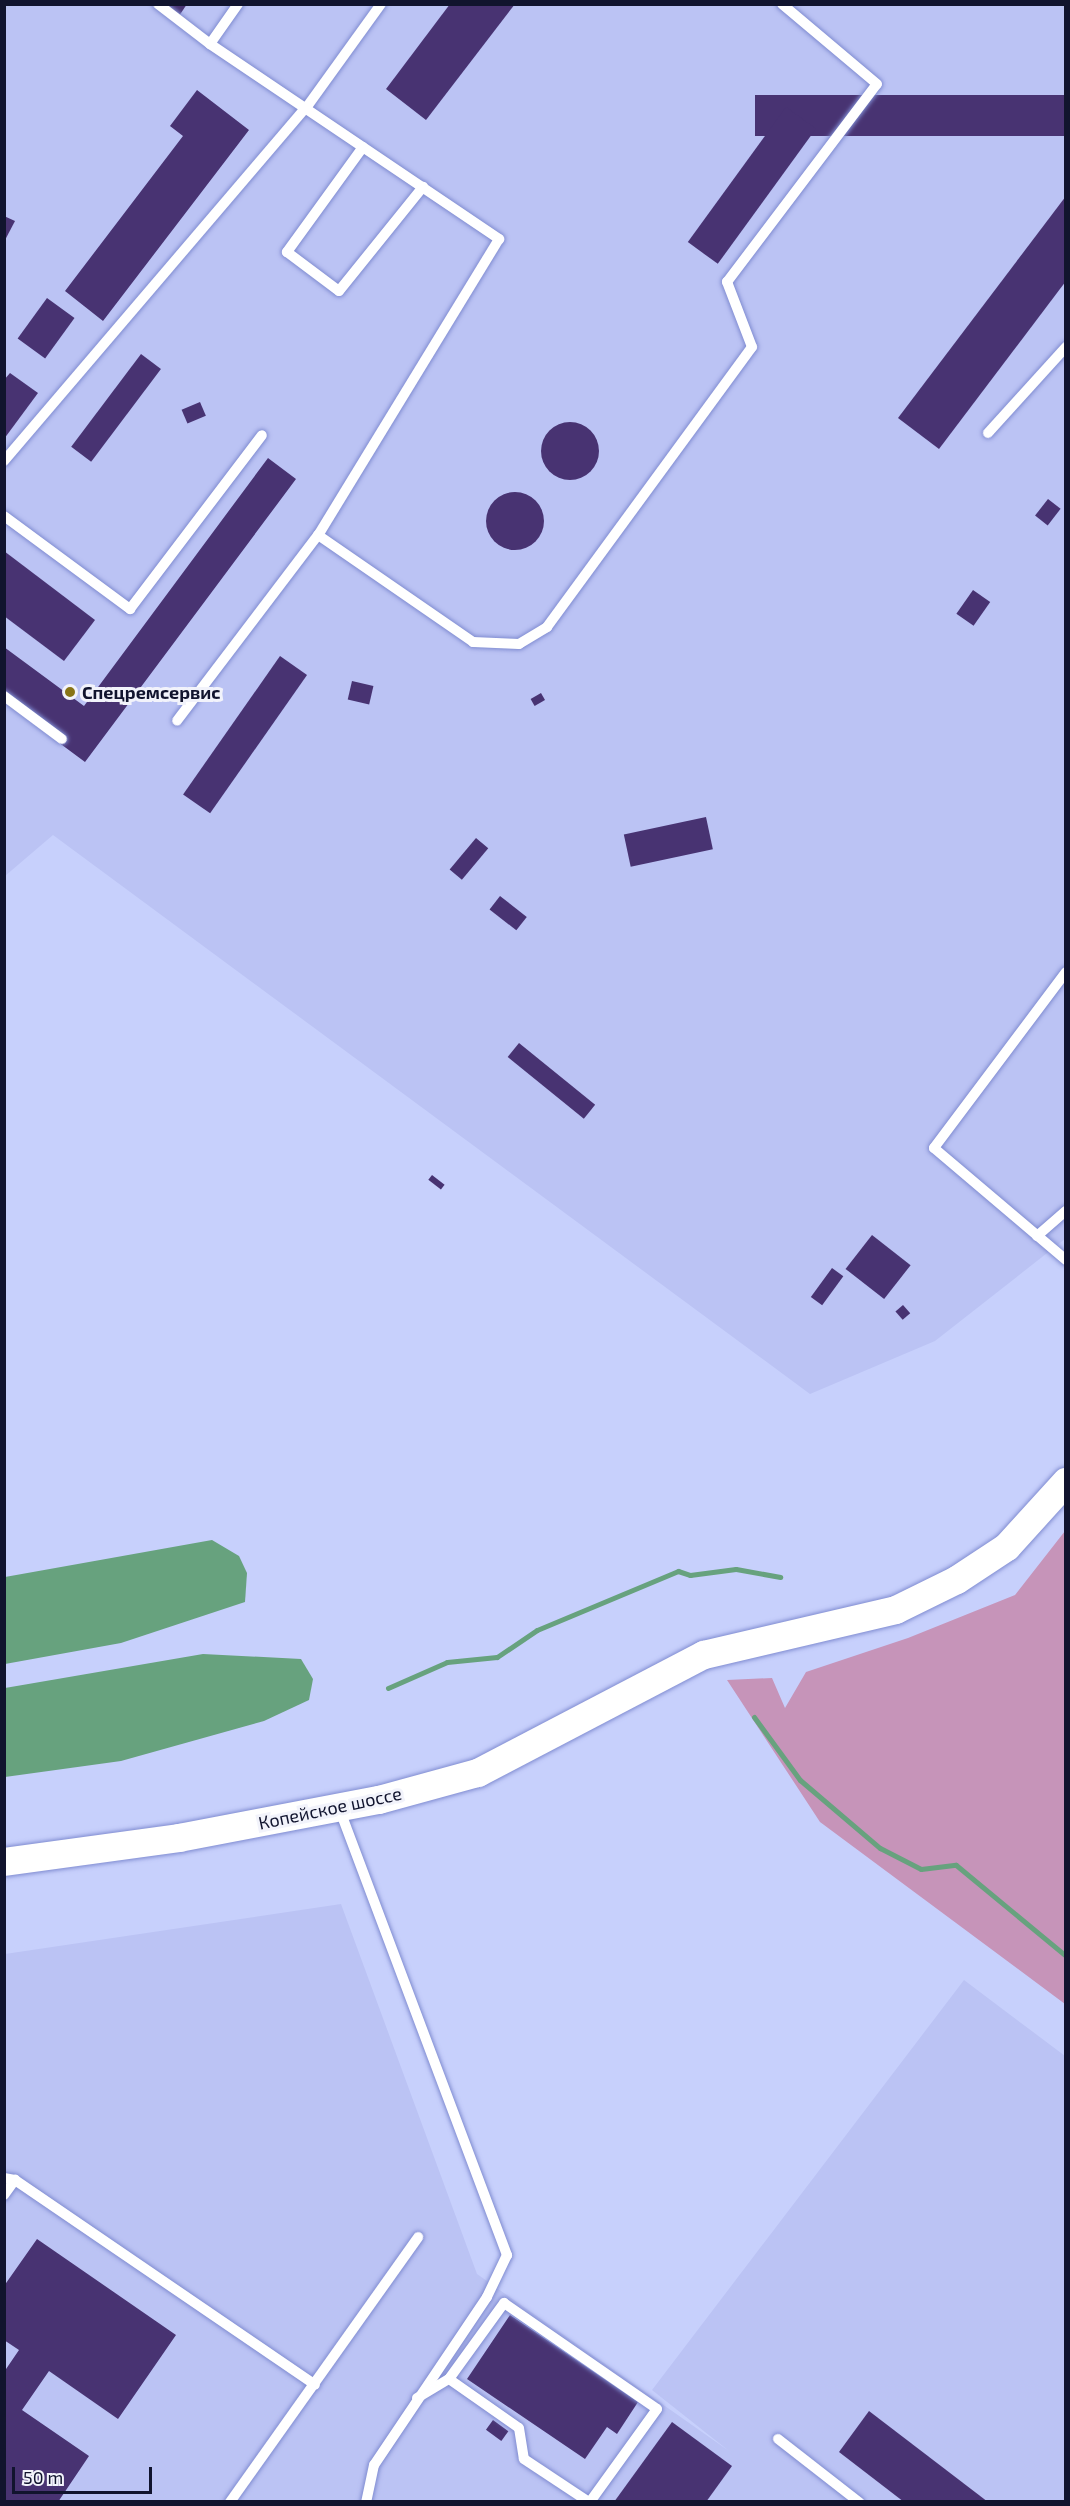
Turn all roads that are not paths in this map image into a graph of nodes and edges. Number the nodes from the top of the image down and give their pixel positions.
1 (158, 4) edge
2 (238, 4) edge
3 (381, 4) edge
4 (782, 4) edge
5 (210, 44) junction
6 (306, 108) junction
7 (363, 147) junction
8 (423, 187) junction
9 (1065, 347) edge
10 (988, 433) dead end
11 (262, 435) dead end
12 (4, 460) edge
13 (4, 516) edge
14 (318, 535) junction
15 (4, 696) edge
16 (177, 721) dead end
17 (62, 739) dead end
18 (1065, 972) edge
19 (1065, 1210) edge
20 (1037, 1236) junction
21 (1065, 1260) edge
22 (1065, 1482) edge
23 (339, 1808) junction
24 (4, 1862) edge
25 (10, 2179) edge
26 (4, 2195) edge
27 (417, 2236) dead end
28 (449, 2379) junction
29 (315, 2385) junction
30 (414, 2400) junction
31 (778, 2439) dead end
32 (230, 2502) edge
33 (366, 2502) edge
34 (589, 2502) edge
35 (859, 2502) edge

1 - 5 lane
2 - 5 lane
3 - 6 lane
4 - 14 lane
5 - 6 lane
6 - 7 lane
6 - 12 lane
7 - 8 lane
7 - 8 lane
8 - 14 lane
9 - 10 lane
11 - 13 lane
14 - 16 lane
15 - 17 lane
18 - 20 lane
19 - 20 lane
20 - 21 lane
22 - 23 street, Копейское шоссе
23 - 24 street, Копейское шоссе
23 - 30 lane
25 - 26 lane
25 - 29 lane
27 - 29 lane
28 - 30 lane
28 - 34 lane
28 - 34 lane
29 - 32 lane
30 - 33 lane
31 - 35 lane

